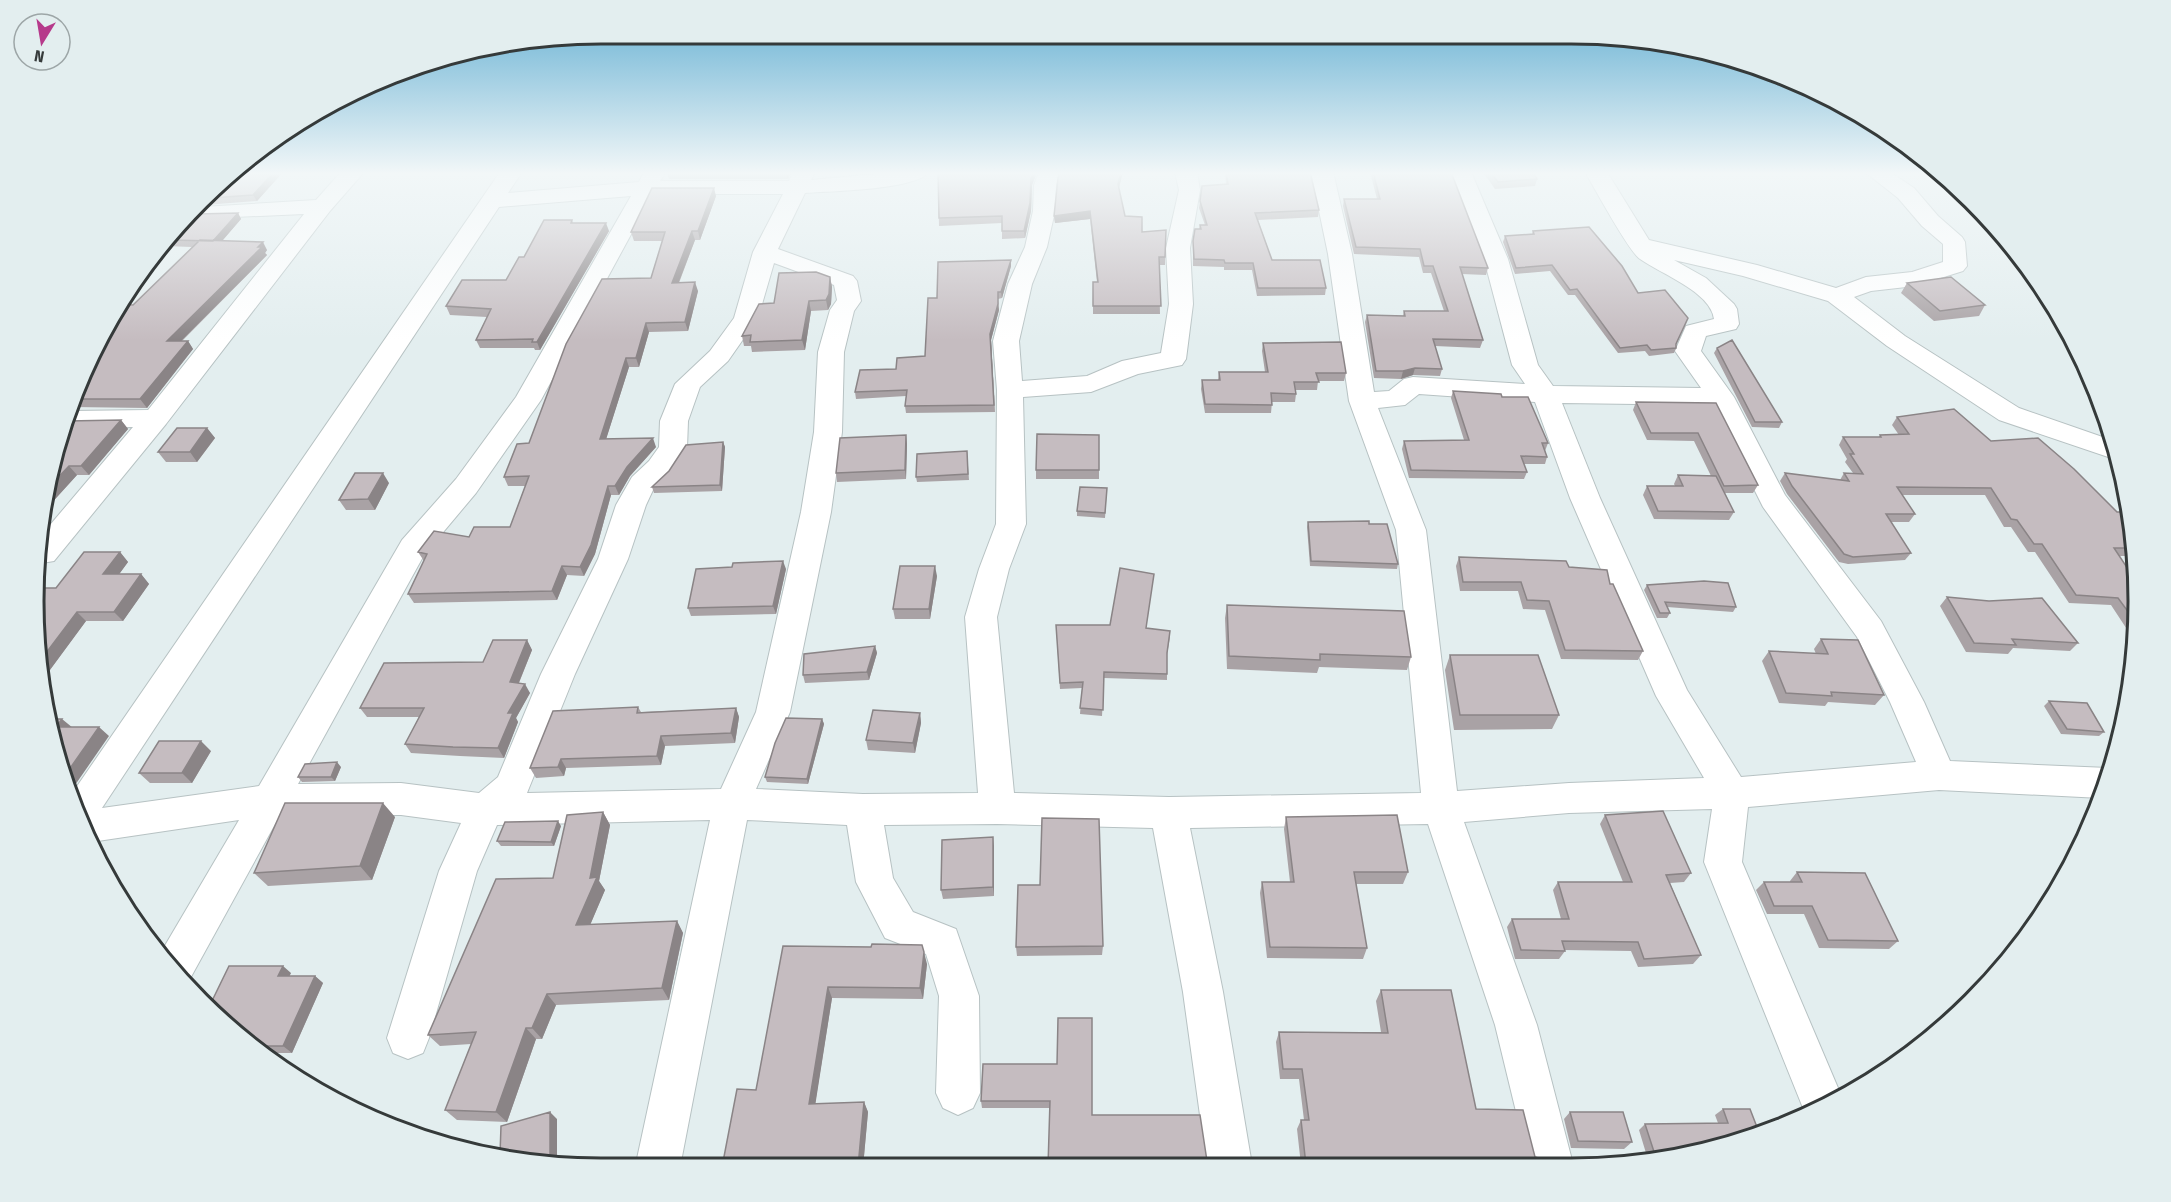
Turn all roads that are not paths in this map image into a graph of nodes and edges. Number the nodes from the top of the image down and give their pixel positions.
1 (305, 228) edge
2 (473, 228) edge
3 (623, 228) edge
4 (777, 228) edge
5 (1040, 228) edge
6 (1183, 228) edge
7 (1334, 228) edge
8 (1483, 228) edge
9 (1630, 228) edge
10 (1938, 228) edge
11 (1640, 245) junction
12 (765, 252) junction
13 (1837, 296) junction
14 (1010, 390) junction
15 (1545, 394) junction
16 (1721, 398) junction
17 (1362, 401) junction
18 (156, 418) junction
19 (74, 420) edge
20 (2106, 448) edge
21 (46, 549) edge
22 (1939, 776) junction
23 (2097, 783) edge
24 (1732, 793) junction
25 (270, 800) junction
26 (732, 804) junction
27 (83, 806) edge
28 (997, 808) junction
29 (1441, 808) junction
30 (485, 810) junction
31 (863, 810) junction
32 (1169, 813) junction
33 (91, 826) edge
34 (177, 963) edge
35 (408, 1038) dead end
36 (958, 1093) dead end
37 (1821, 1099) edge
38 (659, 1158) edge
39 (1229, 1158) edge
40 (1549, 1158) edge

1 - 18 street
2 - 27 street
3 - 25 street
4 - 12 street
5 - 14 street
6 - 14 street
7 - 17 street
8 - 15 street
9 - 11 street
10 - 13 street
11 - 13 street
11 - 16 street
12 - 26 street
12 - 30 street
13 - 20 street
14 - 28 street
15 - 16 street
15 - 17 street
15 - 24 street
16 - 22 street
17 - 29 street
18 - 19 street
18 - 21 street
22 - 23 street
22 - 24 street
24 - 29 street
24 - 37 street
25 - 30 street
25 - 33 street
25 - 34 street
26 - 30 street
26 - 31 street
26 - 38 street
28 - 31 street
28 - 32 street
29 - 32 street
29 - 40 street
30 - 35 street
31 - 36 street
32 - 39 street

